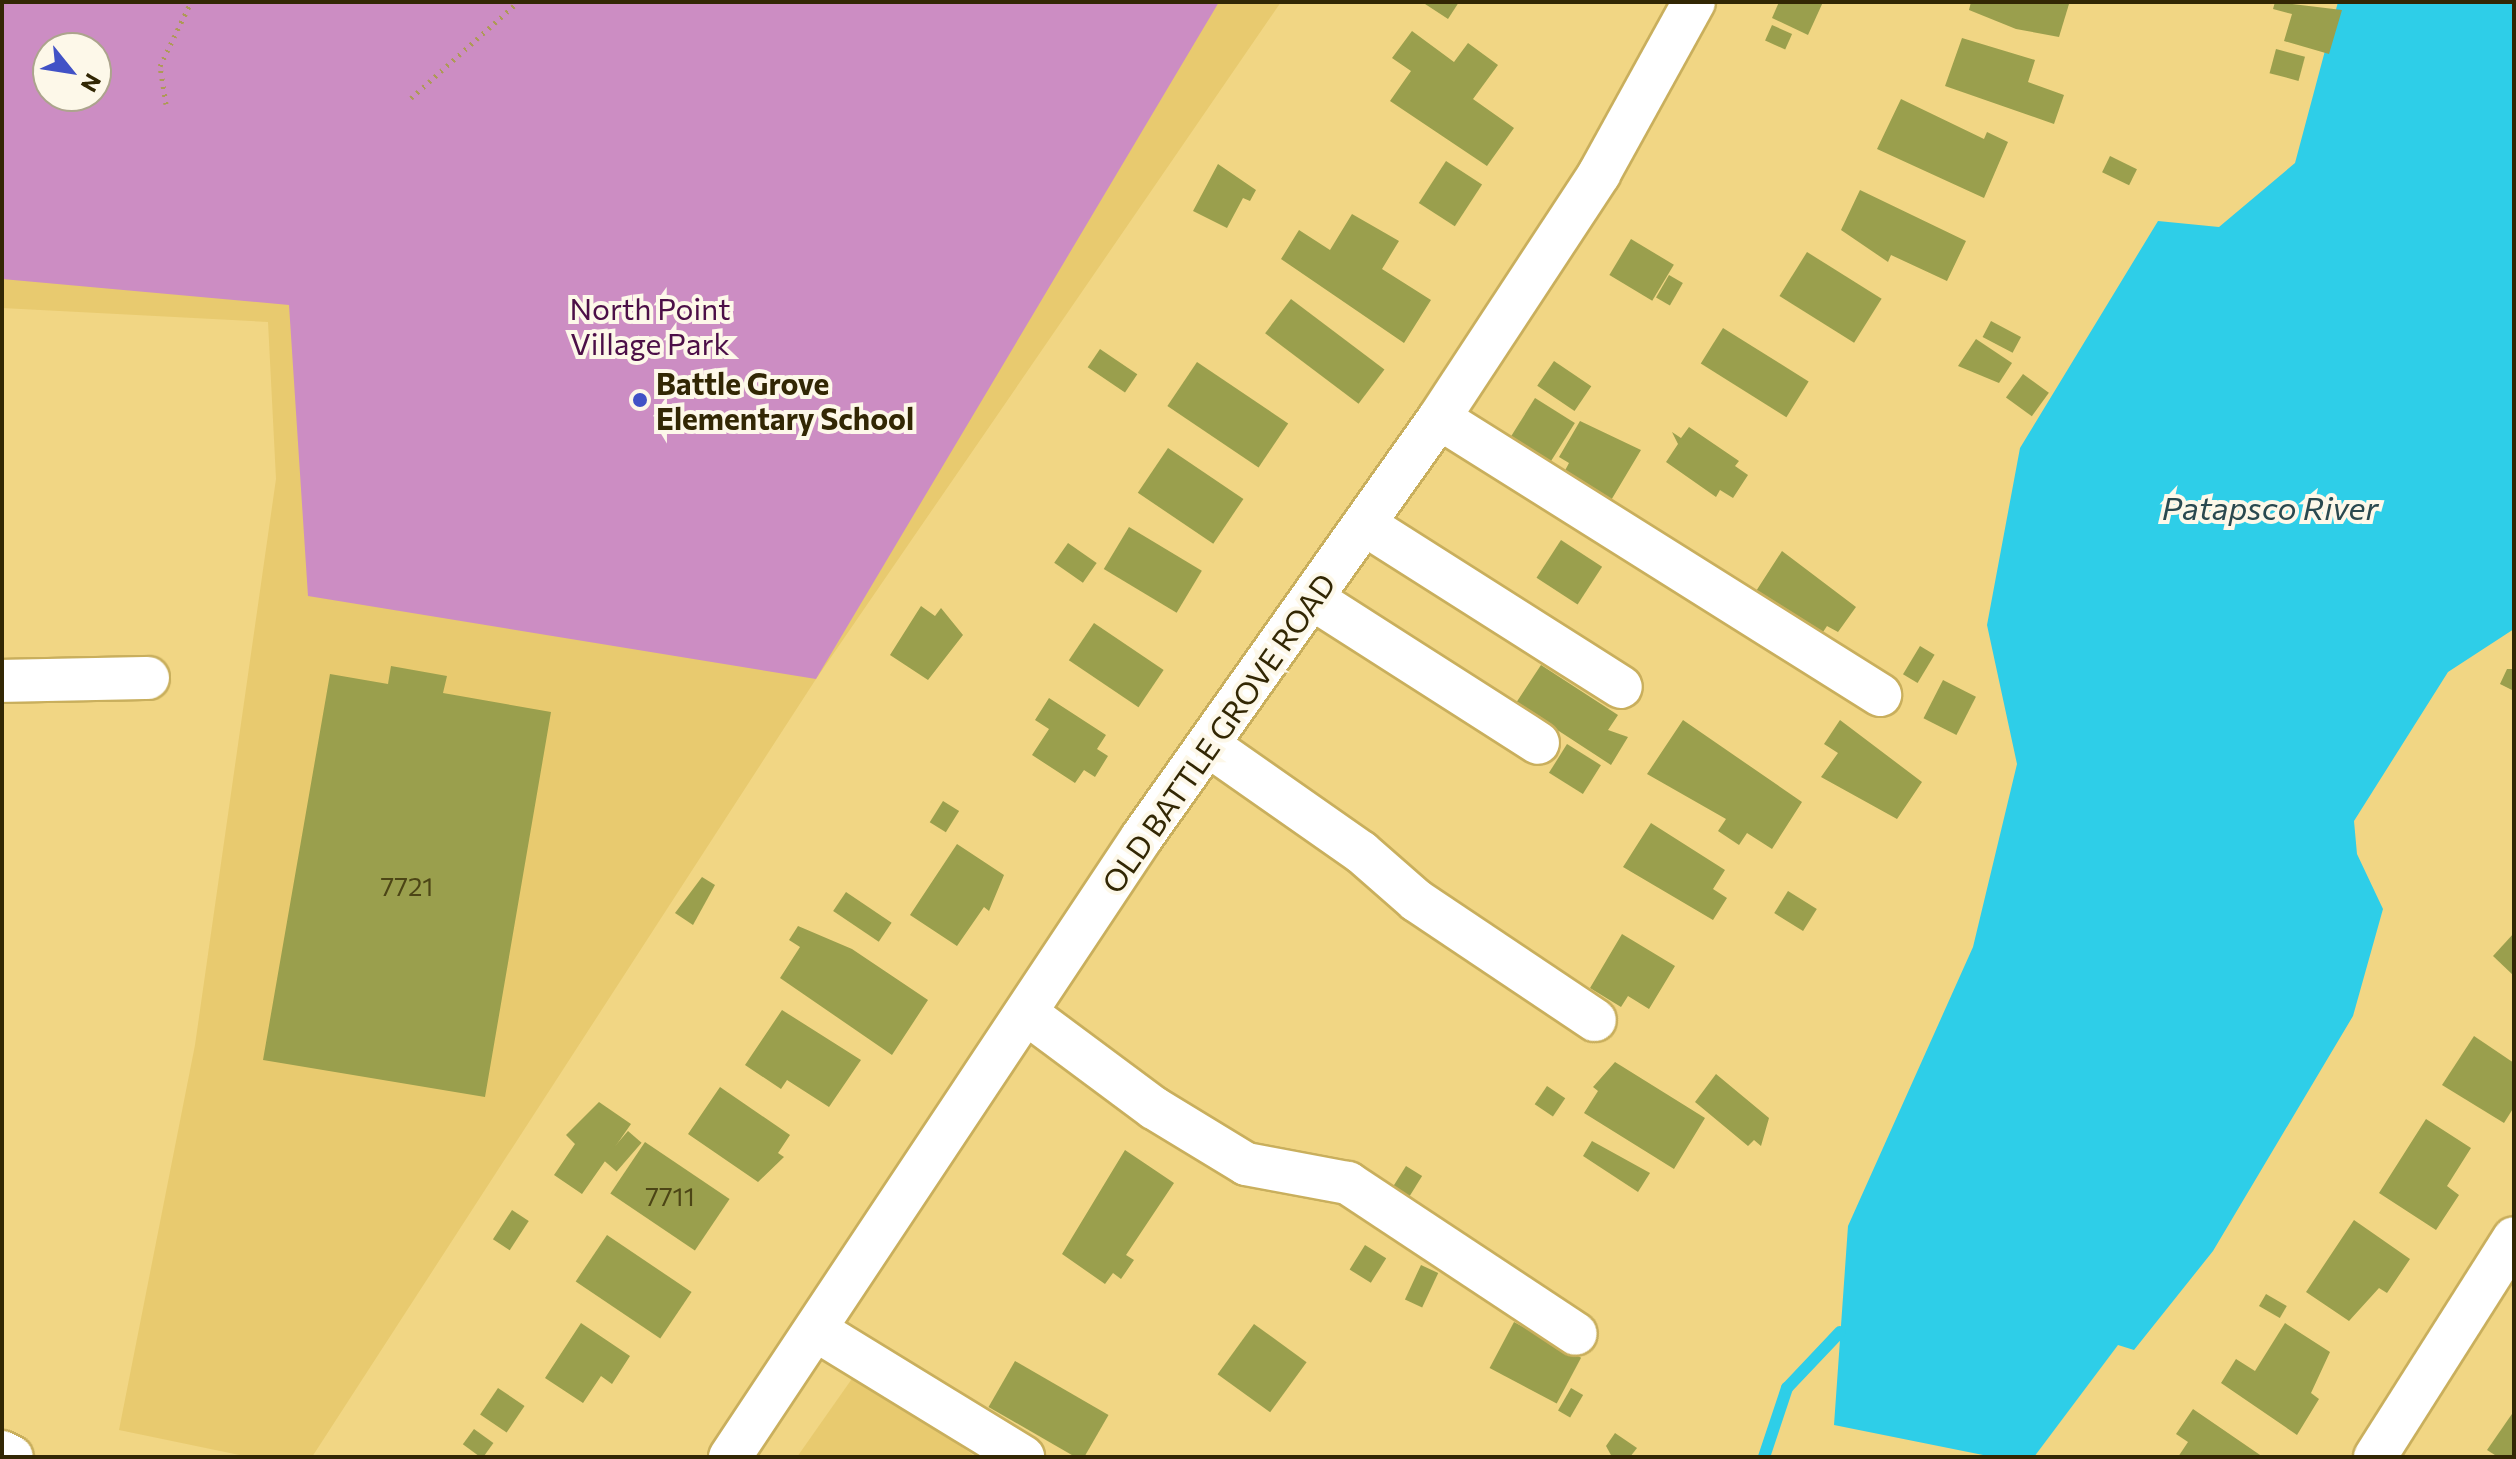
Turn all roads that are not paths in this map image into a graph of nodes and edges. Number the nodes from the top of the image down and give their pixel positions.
1 (1694, 2) edge
2 (1439, 418) junction
3 (1364, 524) junction
4 (1313, 599) junction
5 (148, 678) dead end
6 (2, 681) edge
7 (1621, 687) dead end
8 (1880, 695) dead end
9 (1538, 743) dead end
10 (1208, 745) junction
11 (1026, 1013) junction
12 (1595, 1020) dead end
13 (2514, 1238) edge
14 (816, 1330) junction
15 (1576, 1334) dead end
16 (2, 1452) edge
17 (12, 1457) edge
18 (730, 1457) edge
19 (1023, 1457) edge
20 (2375, 1457) edge

1 - 2 street, OLD BATTLE GROVE ROAD
2 - 3 street, OLD BATTLE GROVE ROAD
2 - 8 street
3 - 4 street, OLD BATTLE GROVE ROAD
3 - 7 street
4 - 9 street
4 - 10 street, OLD BATTLE GROVE ROAD
5 - 6 street
10 - 11 street, OLD BATTLE GROVE ROAD
10 - 12 street
11 - 14 street, OLD BATTLE GROVE ROAD
11 - 15 street
13 - 20 street
14 - 18 street, OLD BATTLE GROVE ROAD
14 - 19 street
16 - 17 street

